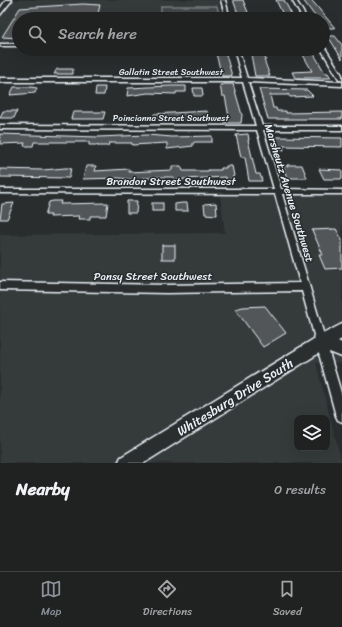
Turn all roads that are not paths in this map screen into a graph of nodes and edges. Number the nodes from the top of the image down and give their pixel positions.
1 (9, 0) edge
2 (223, 0) edge
3 (294, 0) edge
4 (0, 12) edge
5 (226, 12) edge
6 (301, 12) edge
7 (0, 45) edge
8 (12, 45) edge
9 (238, 56) edge
10 (328, 56) edge
11 (342, 79) edge
12 (0, 80) edge
13 (246, 80) junction
14 (342, 84) edge
15 (0, 127) edge
16 (258, 128) junction
17 (342, 128) edge
18 (0, 191) edge
19 (278, 192) junction
20 (342, 192) edge
21 (0, 286) edge
22 (306, 287) junction
23 (342, 331) edge
24 (322, 342) junction
25 (342, 350) edge
26 (342, 416) edge
27 (128, 463) edge

1 - 4 main road
2 - 5 street
3 - 6 street
7 - 8 street
9 - 13 street, Marsheutz Avenue Southwest
10 - 11 street
12 - 13 street, Gallatin Street Southwest
13 - 14 street, Gallatin Street Southwest
13 - 16 street, Marsheutz Avenue Southwest
15 - 16 street, Poincianna Street Southwest
16 - 17 street, Poincianna Street Southwest
16 - 19 street, Marsheutz Avenue Southwest
18 - 19 street, Brandon Street Southwest
19 - 20 street, Brandon Street Southwest
19 - 22 street, Marsheutz Avenue Southwest
21 - 22 street, Pansy Street Southwest
22 - 24 street, Marsheutz Avenue Southwest
23 - 24 main road, Whitesburg Drive South
24 - 25 main road
24 - 26 street, Marsheutz Avenue Southwest
24 - 27 main road, Whitesburg Drive South

